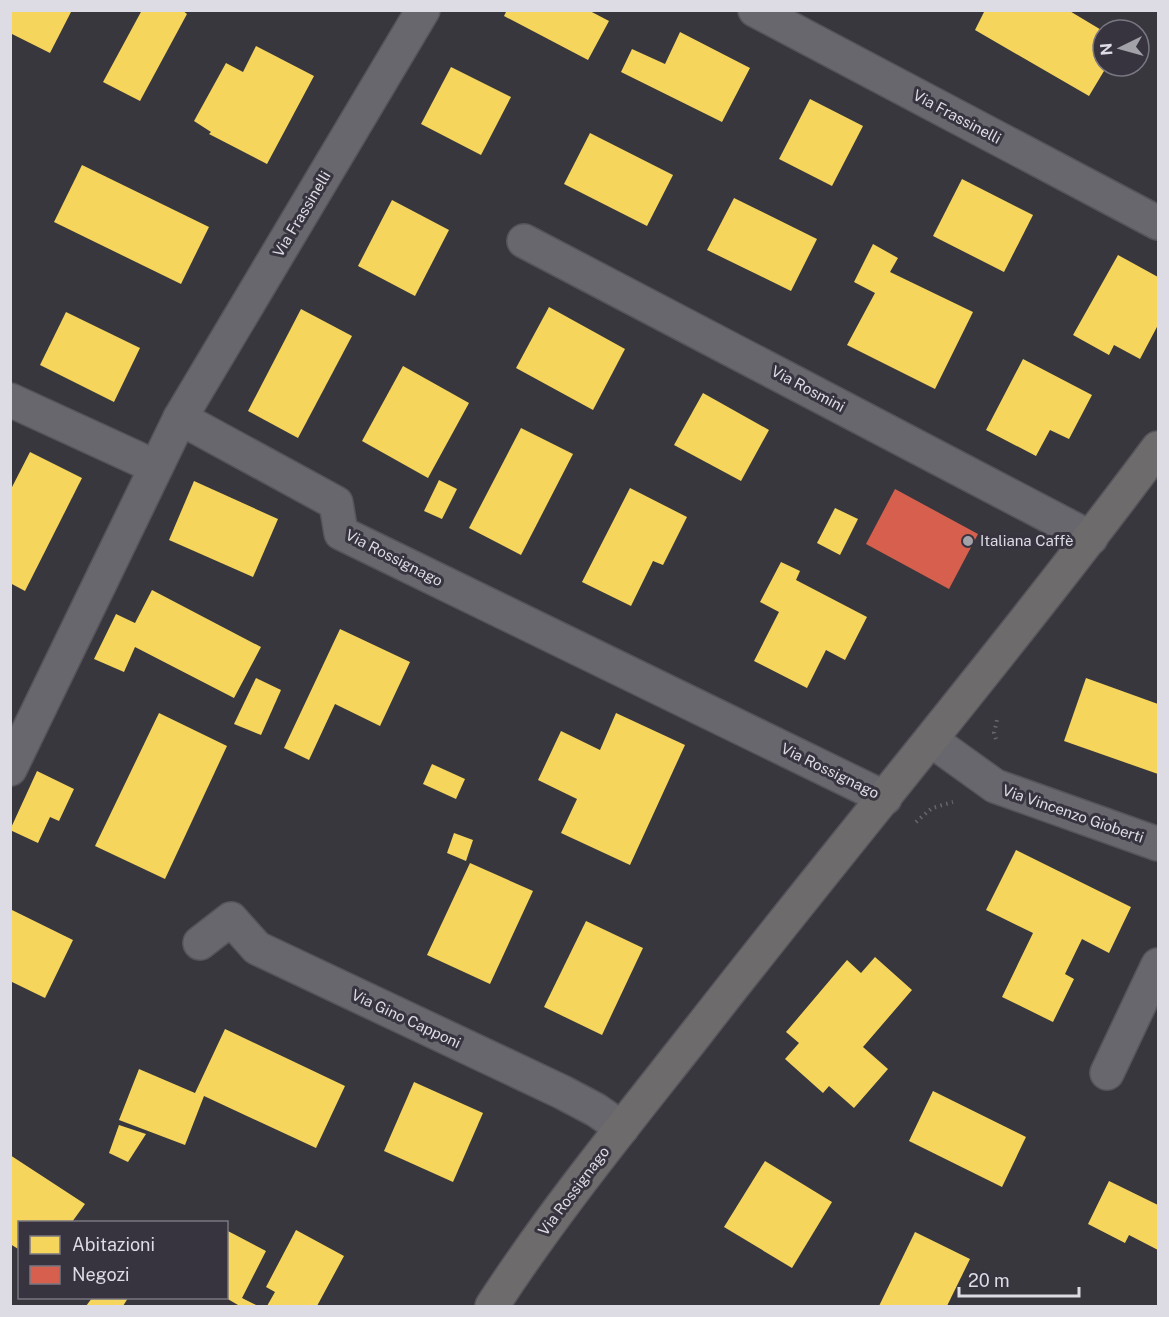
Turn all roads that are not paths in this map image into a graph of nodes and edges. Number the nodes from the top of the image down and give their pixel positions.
1 (423, 10) edge
2 (755, 10) edge
3 (1158, 222) edge
4 (524, 240) dead end
5 (10, 400) edge
6 (180, 418) junction
7 (1158, 448) edge
8 (156, 467) junction
9 (1091, 538) junction
10 (931, 740) junction
11 (10, 769) edge
12 (885, 798) junction
13 (1158, 844) edge
14 (200, 943) dead end
15 (1158, 965) edge
16 (1107, 1073) dead end
17 (622, 1128) junction
18 (492, 1306) edge

1 - 6 street, Via Frassinelli
2 - 3 street, Via Frassinelli
4 - 9 street, Via Rosmini
5 - 8 street
6 - 8 street
6 - 12 street, Via Rossignago
7 - 9 street, Via Rossignago
8 - 11 street
9 - 10 street, Via Rossignago
10 - 12 street, Via Rossignago
10 - 13 street, Via Vincenzo Gioberti
12 - 17 street, Via Rossignago
14 - 17 street, Via Gino Capponi
15 - 16 street
17 - 18 street, Via Rossignago

